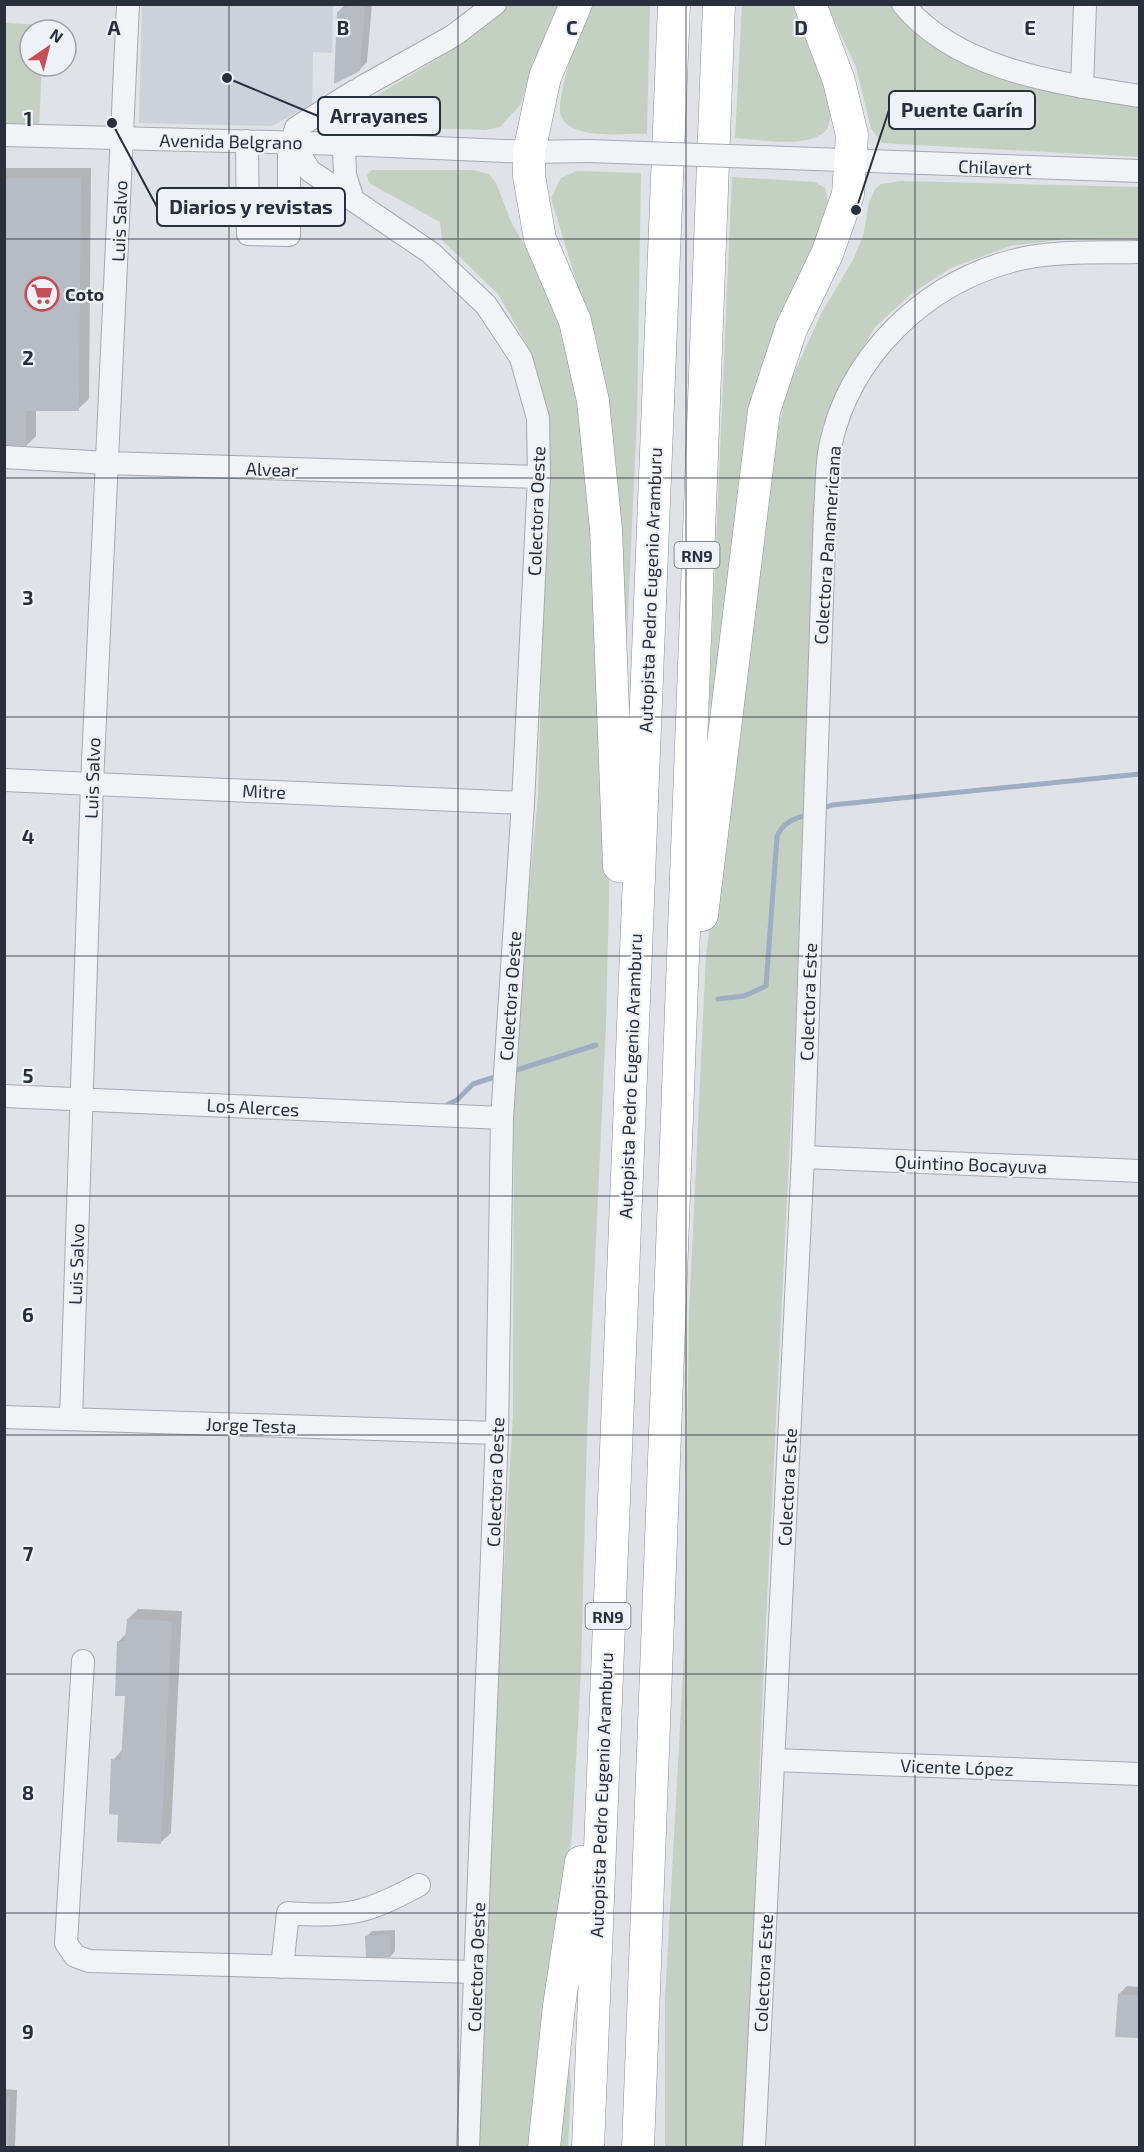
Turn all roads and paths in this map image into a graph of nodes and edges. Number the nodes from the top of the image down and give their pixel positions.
1 (128, 4) edge
2 (495, 4) edge
3 (576, 4) edge
4 (674, 4) edge
5 (719, 4) edge
6 (810, 4) edge
7 (903, 4) edge
8 (1085, 4) edge
9 (362, 87) junction
10 (1082, 87) junction
11 (1140, 96) edge
12 (4, 135) edge
13 (122, 138) junction
14 (247, 141) junction
15 (291, 142) junction
16 (344, 144) junction
17 (529, 152) junction
18 (788, 158) joint
19 (851, 162) junction
20 (1140, 171) edge
21 (353, 200) junction
22 (1140, 252) edge
23 (4, 457) edge
24 (108, 463) junction
25 (539, 477) junction
26 (4, 780) edge
27 (92, 784) junction
28 (523, 803) junction
29 (813, 827) joint
30 (629, 1085) junction
31 (4, 1096) edge
32 (82, 1099) junction
33 (676, 1106) junction
34 (502, 1118) junction
35 (803, 1157) junction
36 (1140, 1171) edge
37 (4, 1417) edge
38 (71, 1419) junction
39 (497, 1433) junction
40 (612, 1518) junction
41 (83, 1661) dead end
42 (774, 1760) junction
43 (653, 1768) junction
44 (1140, 1774) edge
45 (419, 1885) dead end
46 (282, 1967) junction
47 (475, 1972) junction
48 (468, 2148) edge
49 (544, 2148) edge
50 (588, 2148) edge
51 (638, 2148) edge
52 (655, 2148) edge
53 (754, 2148) edge

1 - 13 street, Luis Salvo
2 - 9 street
3 - 17 highway
4 - 30 highway, Autopista Pedro Eugenio Aramburu / RN9
5 - 33 highway, RN9
6 - 19 highway
7 - 10 street
8 - 10 street
9 - 15 street
9 - 16 street
10 - 11 street
12 - 13 street, Avenida Belgrano
13 - 14 street, Avenida Belgrano
13 - 24 street, Luis Salvo
14 - 15 street, Avenida Belgrano
14 - 15 street
15 - 16 street, Avenida Belgrano
15 - 21 street, Colectora Oeste
16 - 17 street, Avenida Belgrano
16 - 21 street
17 - 18 street, Avenida Belgrano, bridge
17 - 30 highway
18 - 19 street, Chilavert
19 - 20 street, Chilavert
19 - 33 highway
21 - 25 street, Colectora Oeste
22 - 29 street, Colectora Panamericana
23 - 24 street, Alvear
24 - 25 street, Alvear
24 - 27 street, Luis Salvo
25 - 28 street, Colectora Oeste
26 - 27 street, Mitre
27 - 28 street, Mitre
27 - 32 street, Luis Salvo
28 - 34 street, Colectora Oeste
29 - 35 street, Colectora Este
30 - 40 highway, Autopista Pedro Eugenio Aramburu / RN9
31 - 32 street, Los Alerces
32 - 34 street, Los Alerces
32 - 38 street, Luis Salvo
33 - 43 highway, RN9
34 - 39 street, Colectora Oeste
35 - 36 street, Quintino Bocayuva
35 - 42 street, Colectora Este
37 - 38 street, Jorge Testa
38 - 39 street, Jorge Testa
39 - 47 street, Colectora Oeste
40 - 49 highway
40 - 50 highway, Autopista Pedro Eugenio Aramburu / RN9
41 - 46 street
42 - 44 street, Vicente López
42 - 53 street, Colectora Este
43 - 51 highway, RN9
43 - 52 highway
45 - 46 street
46 - 47 street
47 - 48 street, Colectora Oeste

